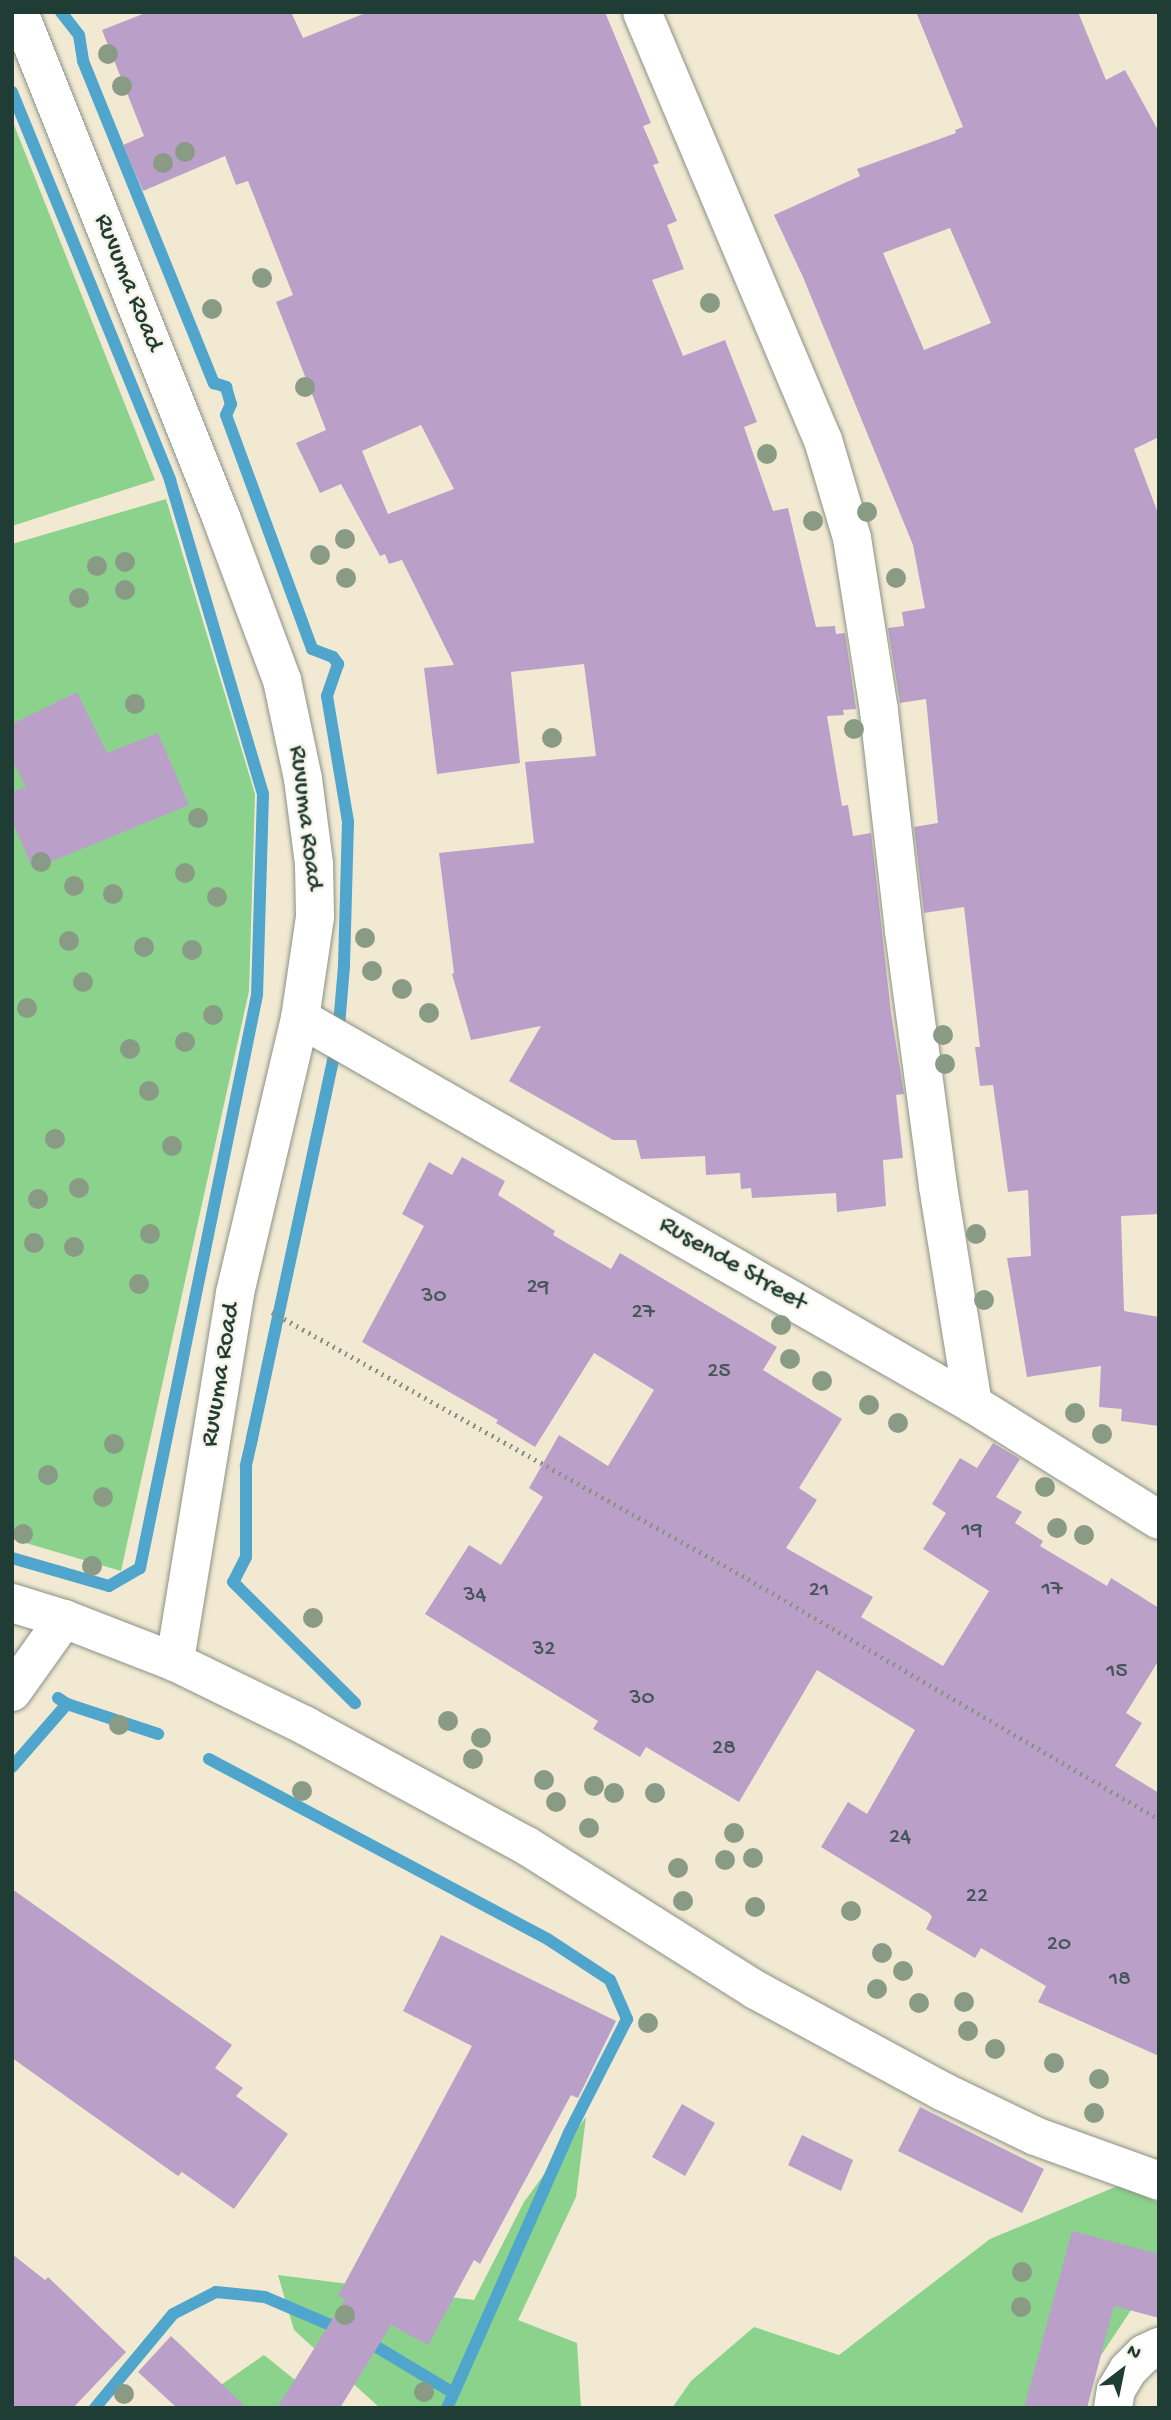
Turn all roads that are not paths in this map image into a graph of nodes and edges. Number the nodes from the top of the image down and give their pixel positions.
1 (19, 12) edge
2 (642, 12) edge
3 (300, 1018) junction
4 (973, 1404) junction
5 (1159, 1520) edge
6 (12, 1603) edge
7 (64, 1619) junction
8 (175, 1662) junction
9 (12, 1692) edge
10 (1159, 2181) edge
11 (1159, 2347) edge
12 (1113, 2408) edge

1 - 3 street, Ruvuma Road
2 - 4 street
3 - 4 street, Rusende Street
3 - 8 street, Ruvuma Road
4 - 5 street, Rusende Street
6 - 7 street
7 - 8 street
7 - 9 street
8 - 10 street
11 - 12 street

